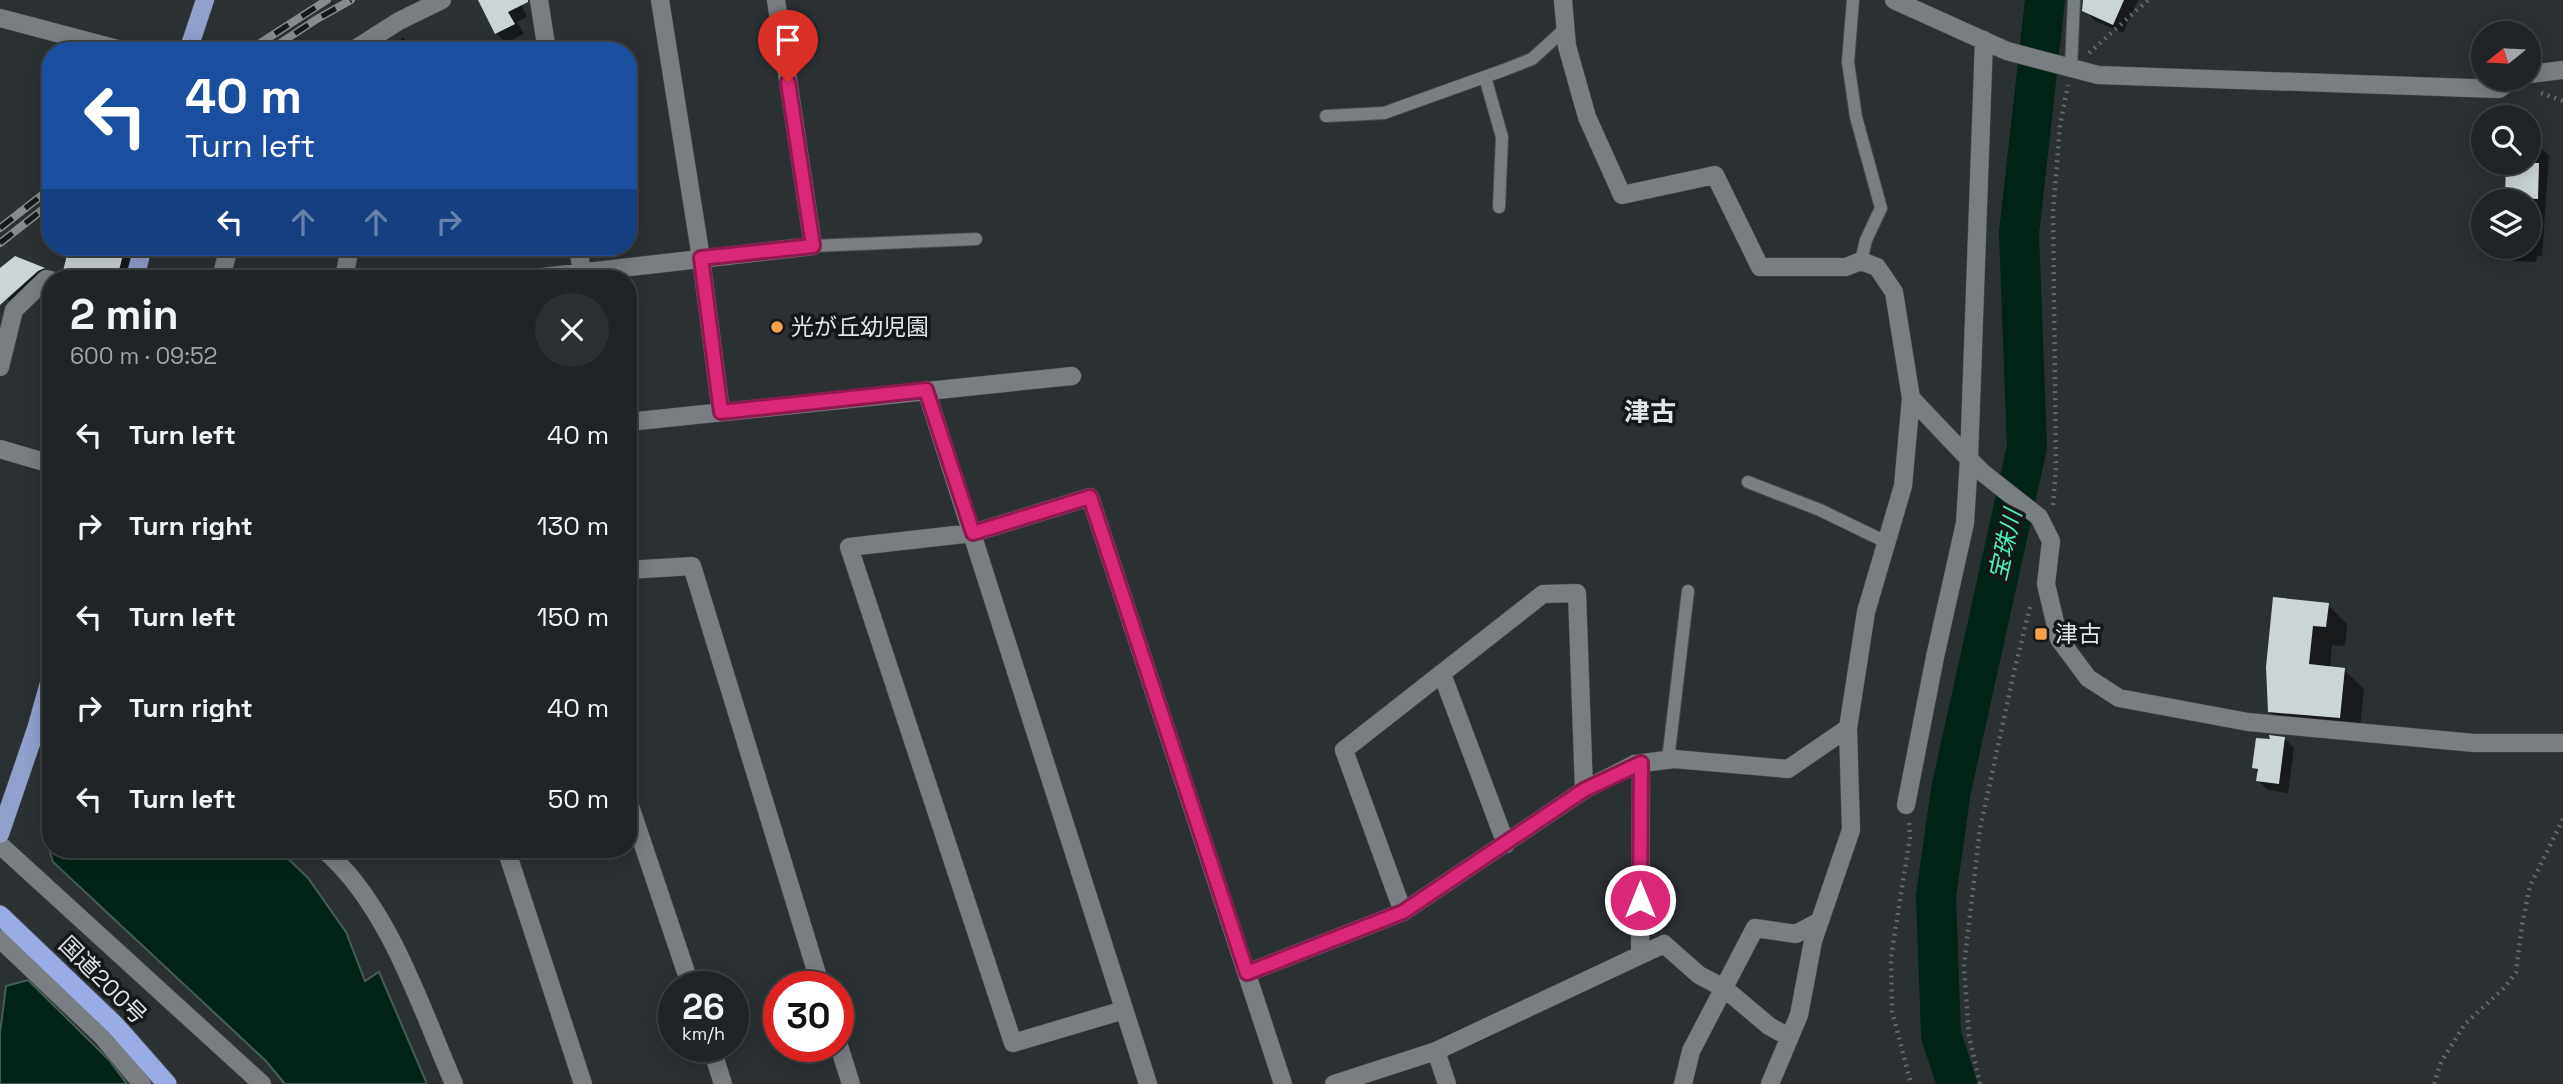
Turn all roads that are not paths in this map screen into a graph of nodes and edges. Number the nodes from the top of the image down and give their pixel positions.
1 (205, 0) edge
2 (442, 0) edge
3 (539, 0) edge
4 (660, 0) edge
5 (776, 0) edge
6 (1563, 0) edge
7 (1853, 0) edge
8 (1894, 0) edge
9 (2074, 0) edge
10 (0, 19) edge
11 (1565, 29) junction
12 (1984, 40) junction
13 (90, 42) edge
14 (191, 42) edge
15 (366, 42) edge
16 (546, 42) edge
17 (2064, 66) junction
18 (2563, 71) edge
19 (2541, 73) edge
20 (1485, 77) junction
21 (2471, 88) edge
22 (1326, 116) dead end
23 (1499, 207) dead end
24 (976, 239) dead end
25 (813, 246) junction
26 (701, 258) junction
27 (1861, 261) junction
28 (599, 270) edge
29 (42, 283) edge
30 (0, 367) edge
31 (1072, 376) dead end
32 (926, 390) junction
33 (1912, 398) junction
34 (721, 412) junction
35 (637, 421) edge
36 (0, 449) edge
37 (1969, 458) junction
38 (42, 461) edge
39 (1748, 482) dead end
40 (973, 533) junction
41 (1886, 542) junction
42 (637, 569) edge
43 (1688, 591) dead end
44 (1443, 674) junction
45 (1848, 728) junction
46 (42, 734) edge
47 (2563, 743) edge
48 (1668, 760) junction
49 (1641, 763) junction
50 (1584, 790) junction
51 (1906, 805) road end
52 (637, 827) edge
53 (0, 834) edge
54 (1506, 844) junction
55 (0, 845) edge
56 (332, 858) edge
57 (509, 858) edge
58 (1403, 912) junction
59 (0, 915) edge
60 (1820, 921) junction
61 (0, 939) edge
62 (1640, 955) junction
63 (686, 971) edge
64 (816, 971) edge
65 (1247, 973) junction
66 (1724, 988) junction
67 (1124, 1010) junction
68 (1789, 1037) junction
69 (1436, 1051) junction
70 (716, 1062) edge
71 (844, 1062) edge
72 (142, 1084) edge
73 (167, 1084) edge
74 (262, 1084) edge
75 (454, 1084) edge
76 (583, 1084) edge
77 (723, 1084) edge
78 (851, 1084) edge
79 (1148, 1084) edge
80 (1283, 1084) edge
81 (1334, 1084) edge
82 (1447, 1084) edge
83 (1683, 1084) edge
84 (1770, 1084) edge

1 - 14 main road
2 - 15 street
3 - 16 street
4 - 26 street
5 - 25 street
6 - 11 street
7 - 27 lane
8 - 12 street
9 - 17 lane
10 - 13 street
11 - 20 lane
11 - 27 street
12 - 17 street
12 - 37 street
17 - 21 street
18 - 19 street
20 - 22 lane
20 - 23 lane
24 - 25 lane
25 - 26 street
26 - 28 street
26 - 34 street
27 - 33 street
29 - 30 street
31 - 32 street
32 - 34 street
32 - 40 street
33 - 37 street
33 - 41 street
34 - 35 street
36 - 38 street
37 - 47 street
37 - 51 street
39 - 41 lane
40 - 65 street
40 - 67 street
40 - 67 street
41 - 45 street
42 - 64 street
43 - 48 lane
44 - 50 street
44 - 54 street
44 - 58 street
45 - 48 street
45 - 60 street
46 - 53 main road
48 - 49 street
49 - 50 street
49 - 62 street
50 - 54 street
52 - 63 street
54 - 58 street
55 - 74 street
56 - 75 street
57 - 76 street
58 - 65 street
59 - 73 highway, 国道200号
60 - 66 street
60 - 68 street
61 - 72 street
62 - 66 street
62 - 69 street
65 - 80 street
66 - 68 street
66 - 83 street
67 - 79 street
68 - 84 street
69 - 81 street
69 - 82 street
70 - 77 street
71 - 78 street

